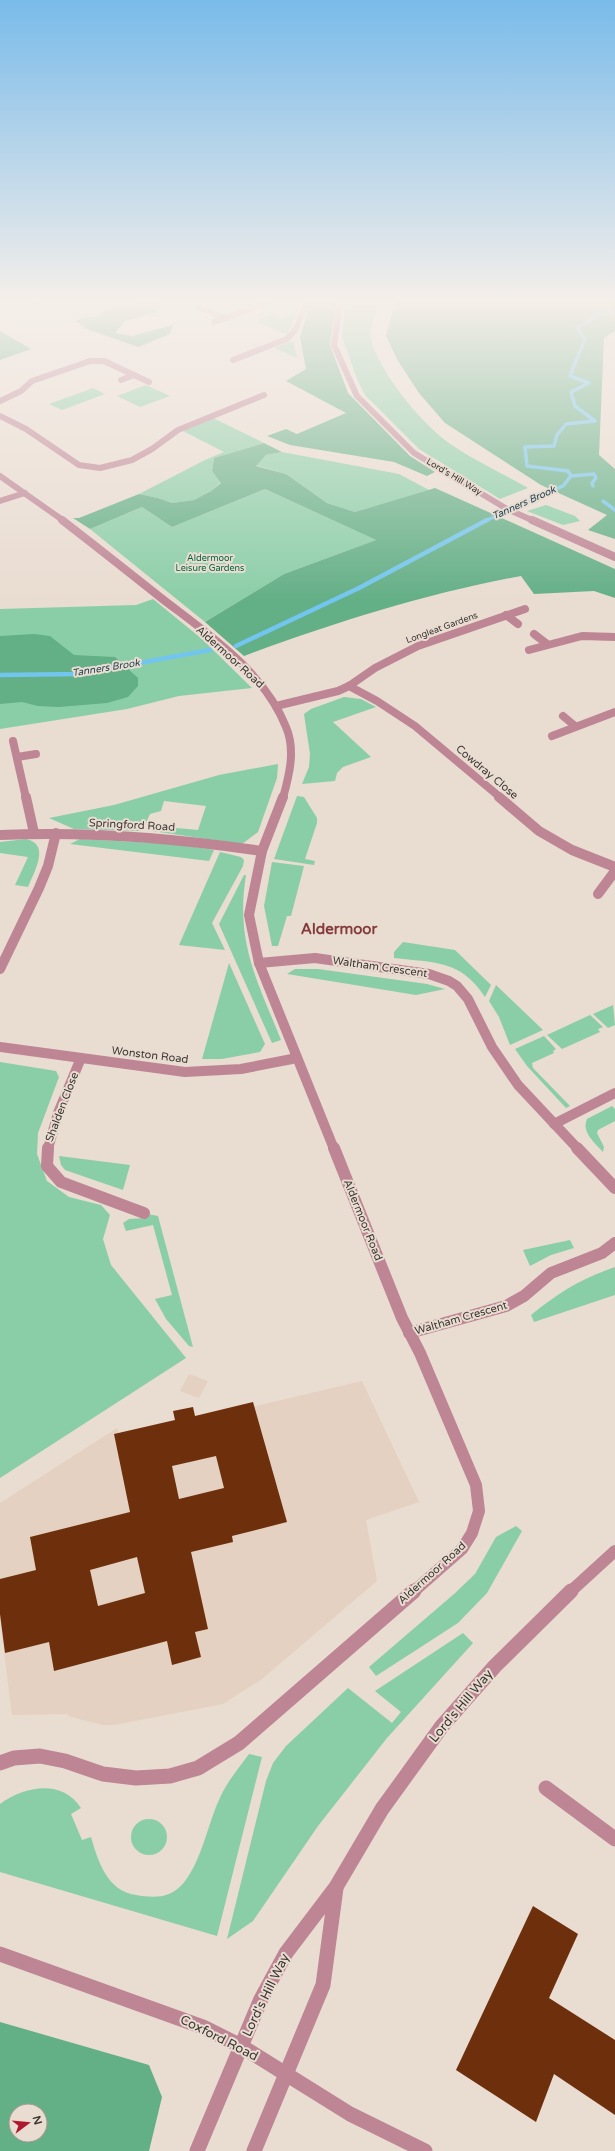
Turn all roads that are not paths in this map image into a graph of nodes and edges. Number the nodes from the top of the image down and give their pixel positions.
1 (248, 401) edge
2 (362, 401) edge
3 (0, 416) edge
4 (0, 476) edge
5 (25, 493) junction
6 (0, 502) edge
7 (615, 557) edge
8 (525, 609) dead end
9 (506, 615) junction
10 (518, 624) dead end
11 (534, 634) dead end
12 (615, 638) edge
13 (547, 644) junction
14 (529, 650) dead end
15 (349, 686) junction
16 (276, 706) junction
17 (613, 715) edge
18 (563, 716) dead end
19 (575, 726) junction
20 (552, 736) dead end
21 (13, 741) dead end
22 (36, 754) dead end
23 (17, 757) junction
24 (34, 833) junction
25 (56, 833) junction
26 (0, 835) edge
27 (262, 851) junction
28 (615, 867) edge
29 (615, 871) edge
30 (598, 894) dead end
31 (259, 963) junction
32 (0, 970) edge
33 (0, 1047) edge
34 (81, 1058) junction
35 (297, 1058) junction
36 (615, 1093) edge
37 (554, 1124) junction
38 (615, 1188) edge
39 (144, 1213) dead end
40 (615, 1243) edge
41 (409, 1333) junction
42 (615, 1551) edge
43 (0, 1762) edge
44 (546, 1788) dead end
45 (615, 1839) edge
46 (336, 1887) junction
47 (0, 1954) edge
48 (241, 2046) junction
49 (286, 2075) junction
50 (197, 2151) edge
51 (254, 2151) edge
52 (425, 2151) edge

1 - 3 street
2 - 7 street, Lord's Hill Way
4 - 5 street, Aldermoor Road
5 - 6 street
5 - 16 street, Aldermoor Road
8 - 9 street, Longleat Gardens
9 - 10 street
9 - 15 street, Longleat Gardens
11 - 13 street
12 - 13 street
13 - 14 street
15 - 16 street, Longleat Gardens
15 - 28 street, Cowdray Close
16 - 27 street, Aldermoor Road
17 - 19 street
18 - 19 street
19 - 20 street
21 - 23 street
22 - 23 street
23 - 24 street
24 - 25 street, Springford Road
24 - 26 street, Springford Road
25 - 27 street, Springford Road
25 - 32 street
27 - 31 street, Aldermoor Road
29 - 30 street
31 - 35 street, Aldermoor Road
31 - 37 street, Waltham Crescent
33 - 34 street, Wonston Road
34 - 35 street, Wonston Road
34 - 39 street, Shalden Close
35 - 41 street, Aldermoor Road
36 - 37 street
37 - 38 street, Waltham Crescent
40 - 41 street, Waltham Crescent
41 - 43 street, Aldermoor Road
42 - 46 street, Lord's Hill Way
44 - 45 street
46 - 48 street, Lord's Hill Way
46 - 49 street, Lord's Hill Way
47 - 48 street, Coxford Road
48 - 49 street, Coxford Road
48 - 50 street, Lord's Hill Way
49 - 51 street, Lord's Hill Way
49 - 52 street, Coxford Road

